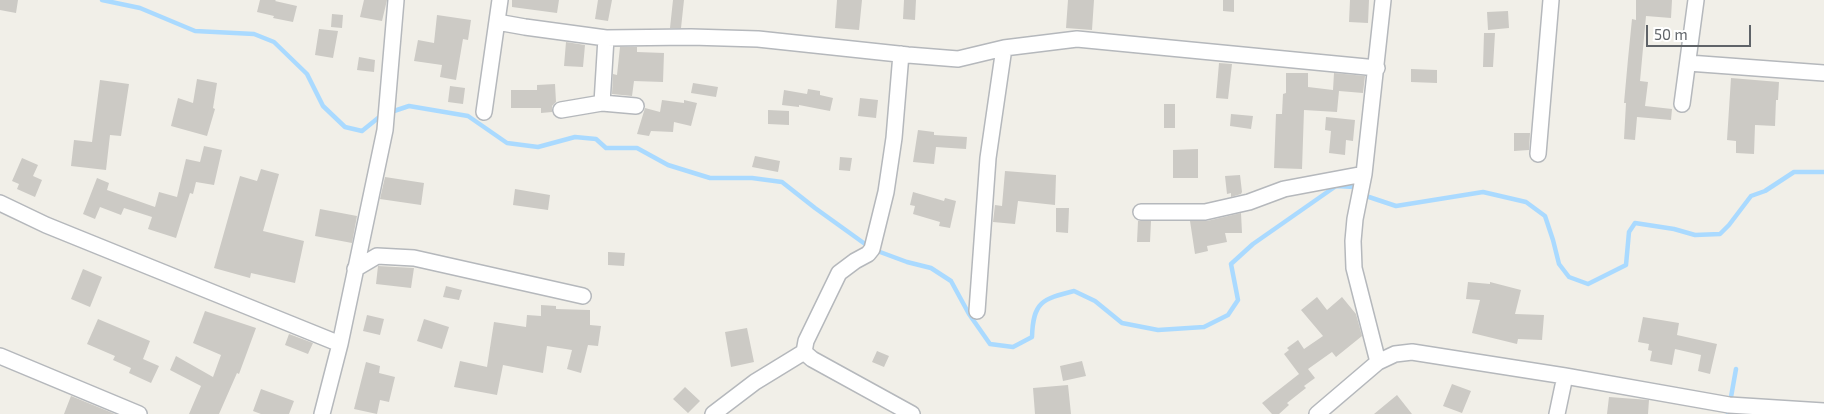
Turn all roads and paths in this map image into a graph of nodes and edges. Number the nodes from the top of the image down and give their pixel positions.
1 (396, 0) edge
2 (500, 0) edge
3 (1383, 0) edge
4 (1551, 0) edge
5 (1696, 0) edge
6 (497, 22) junction
7 (606, 38) junction
8 (1004, 48) junction
9 (901, 54) junction
10 (1688, 63) junction
11 (1377, 68) junction
12 (1824, 72) edge
13 (602, 103) junction
14 (1682, 104) dead end
15 (636, 106) dead end
16 (561, 110) dead end
17 (484, 112) dead end
18 (1538, 154) dead end
19 (1363, 179) junction
20 (0, 203) edge
21 (1140, 212) dead end
22 (355, 269) junction
23 (583, 296) dead end
24 (977, 312) dead end
25 (340, 344) junction
26 (804, 352) junction
27 (0, 356) edge
28 (1378, 362) junction
29 (1565, 376) junction
30 (1824, 411) edge
31 (140, 414) edge
32 (322, 414) edge
33 (713, 414) edge
34 (912, 414) edge
35 (1317, 414) edge
36 (1557, 414) edge

1 - 22 street
2 - 6 street
3 - 11 street
4 - 18 street
5 - 10 street
6 - 7 street
6 - 17 street
7 - 9 street
7 - 13 street
8 - 9 street
8 - 11 street
8 - 24 street
9 - 26 street
10 - 12 street
10 - 14 street
11 - 19 street
13 - 15 street
13 - 16 street
19 - 21 street
19 - 28 street
20 - 25 street
22 - 23 street
22 - 25 street
25 - 32 street
26 - 33 street
26 - 34 street
27 - 31 street
28 - 29 street
28 - 35 street
29 - 30 street
29 - 36 street

